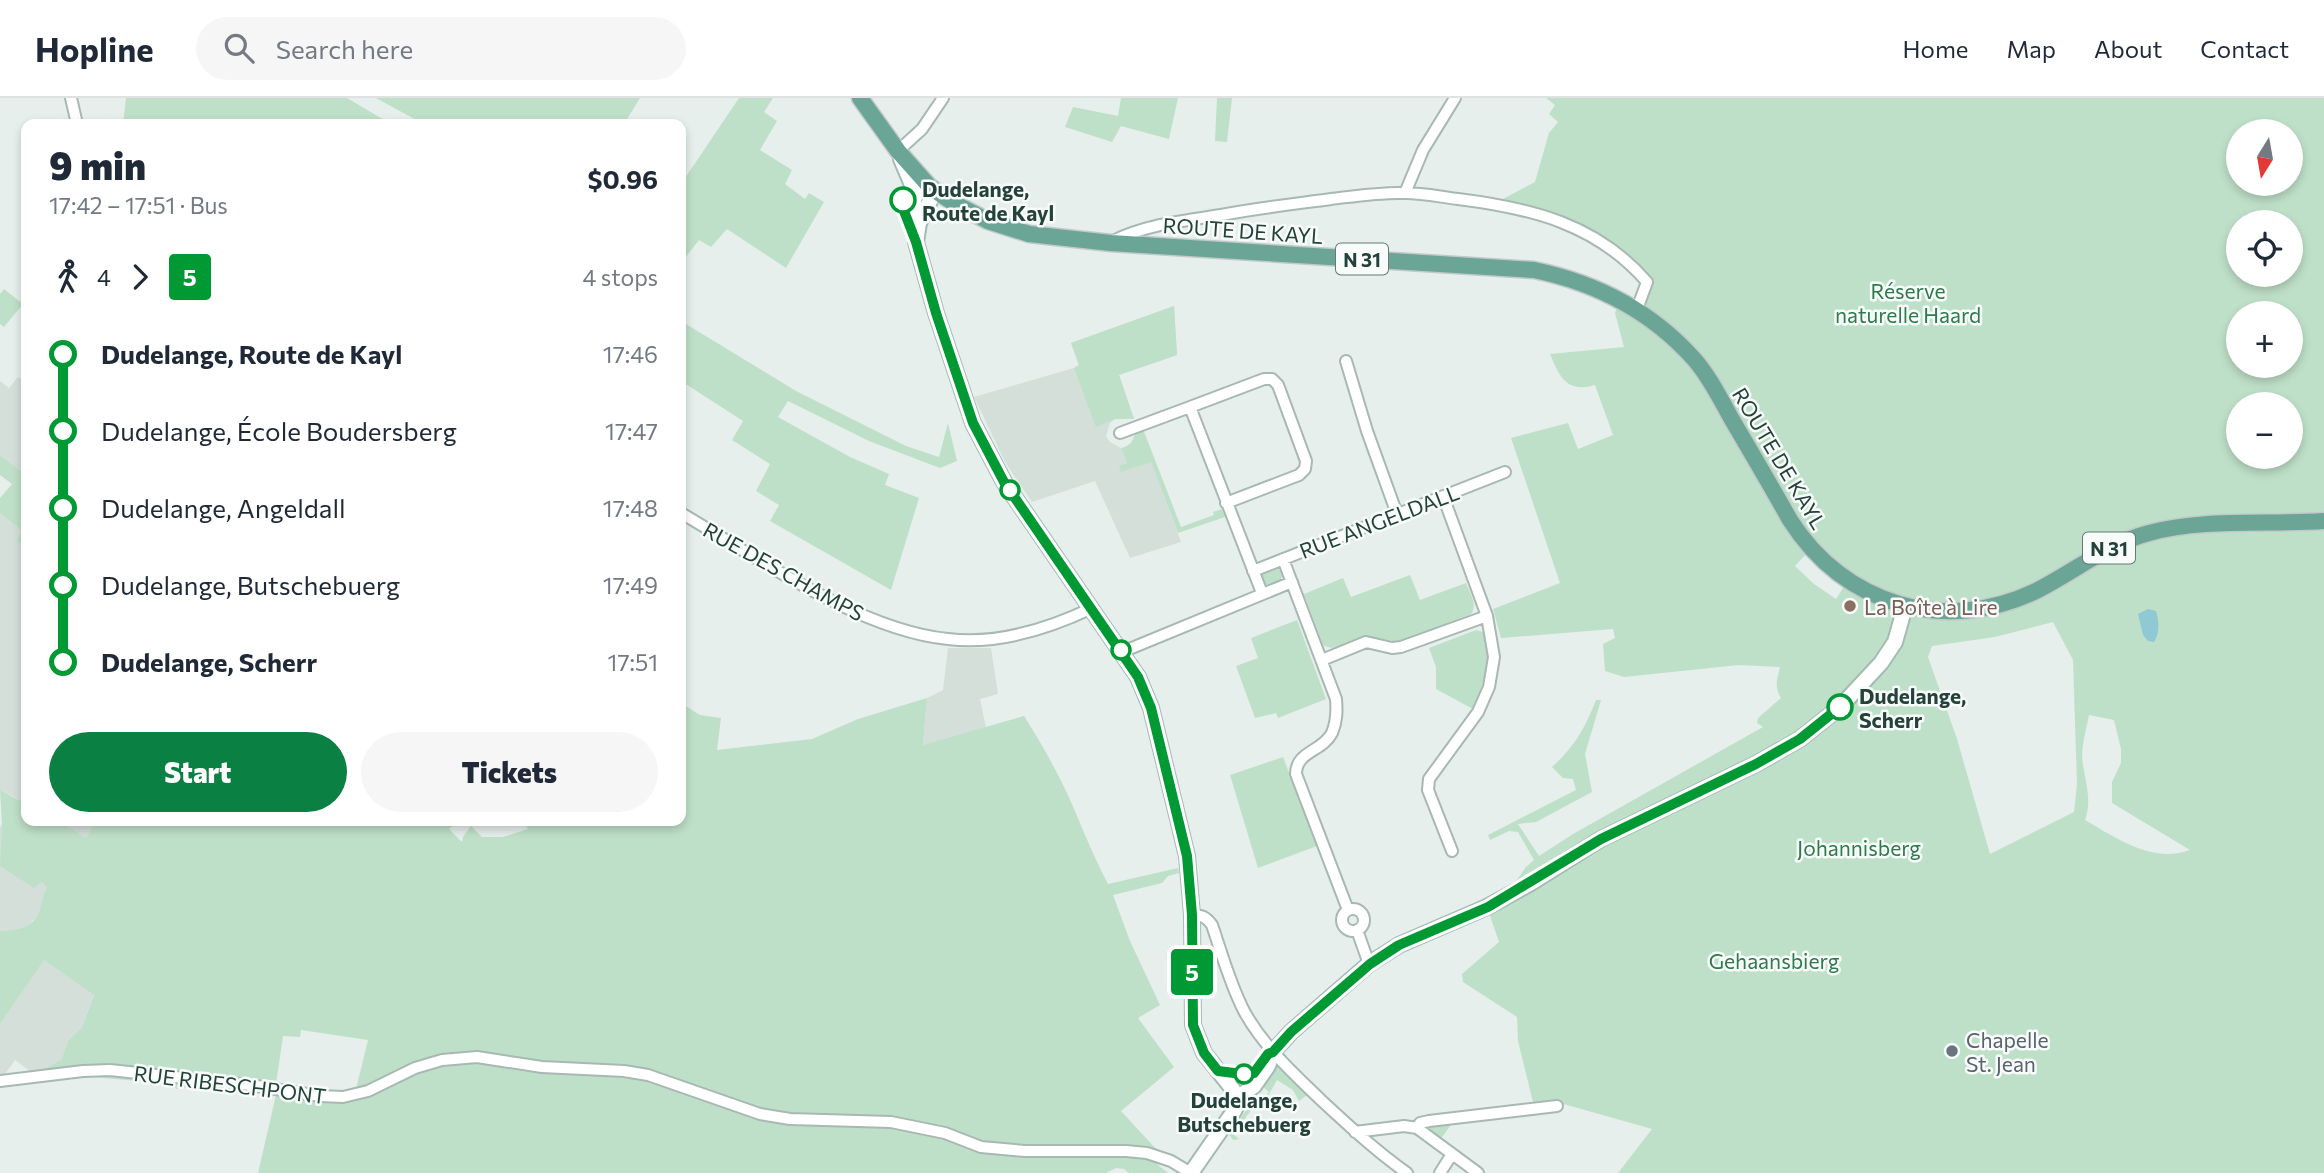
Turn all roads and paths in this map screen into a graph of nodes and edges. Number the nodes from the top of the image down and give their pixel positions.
1 (71, 98) edge
2 (860, 98) edge
3 (943, 98) edge
4 (1455, 98) edge
5 (76, 119) edge
6 (898, 151) junction
7 (930, 187) junction
8 (1405, 193) junction
9 (915, 195) junction
10 (916, 242) junction
11 (1111, 243) junction
12 (1637, 309) junction
13 (1346, 360) dead end
14 (1190, 407) junction
15 (1120, 433) dead end
16 (1505, 472) dead end
17 (1443, 496) junction
18 (1226, 503) junction
19 (1398, 514) junction
20 (686, 516) edge
21 (2324, 521) edge
22 (1283, 559) junction
23 (1253, 571) junction
24 (1292, 582) junction
25 (1262, 593) junction
26 (1905, 607) junction
27 (1092, 608) junction
28 (1487, 616) junction
29 (1122, 652) junction
30 (1322, 660) junction
31 (1452, 851) dead end
32 (1192, 915) junction
33 (1370, 964) junction
34 (1273, 1052) junction
35 (0, 1081) edge
36 (1236, 1094) junction
37 (1557, 1106) dead end
38 (1417, 1128) junction
39 (1355, 1132) junction
40 (1452, 1154) junction
41 (1191, 1173) edge
42 (1407, 1173) edge
43 (1440, 1173) edge
44 (1478, 1173) edge

1 - 5 street
2 - 6 main road, ROUTE DE KAYL / N 31
3 - 6 street
4 - 8 street
6 - 7 main road, ROUTE DE KAYL / N 31
6 - 9 main road
7 - 9 main road
7 - 10 main road
7 - 11 main road, ROUTE DE KAYL / N 31
8 - 11 street
8 - 12 street
9 - 10 main road
10 - 27 main road
11 - 12 main road, ROUTE DE KAYL / N 31
12 - 26 main road, ROUTE DE KAYL / N 31
13 - 19 street
14 - 15 street
14 - 18 street
14 - 18 street
16 - 17 street, RUE ANGELDALL
17 - 19 street, RUE ANGELDALL
17 - 28 street
18 - 23 street
19 - 22 street, RUE ANGELDALL
20 - 27 street, RUE DES CHAMPS
21 - 26 main road, N 31
22 - 23 street, RUE ANGELDALL
22 - 24 street
23 - 25 street
24 - 25 street, RUE ANGELDALL
24 - 30 street
25 - 29 street, RUE ANGELDALL
26 - 33 main road
27 - 29 main road
28 - 30 street
28 - 31 street
29 - 32 main road
30 - 33 street
32 - 34 street
32 - 36 main road
33 - 34 main road
34 - 36 main road
34 - 39 street
35 - 41 street, RUE RIBESCHPONT
36 - 41 main road
37 - 38 street
38 - 39 street
38 - 40 street
39 - 42 street
40 - 43 street
40 - 44 street

